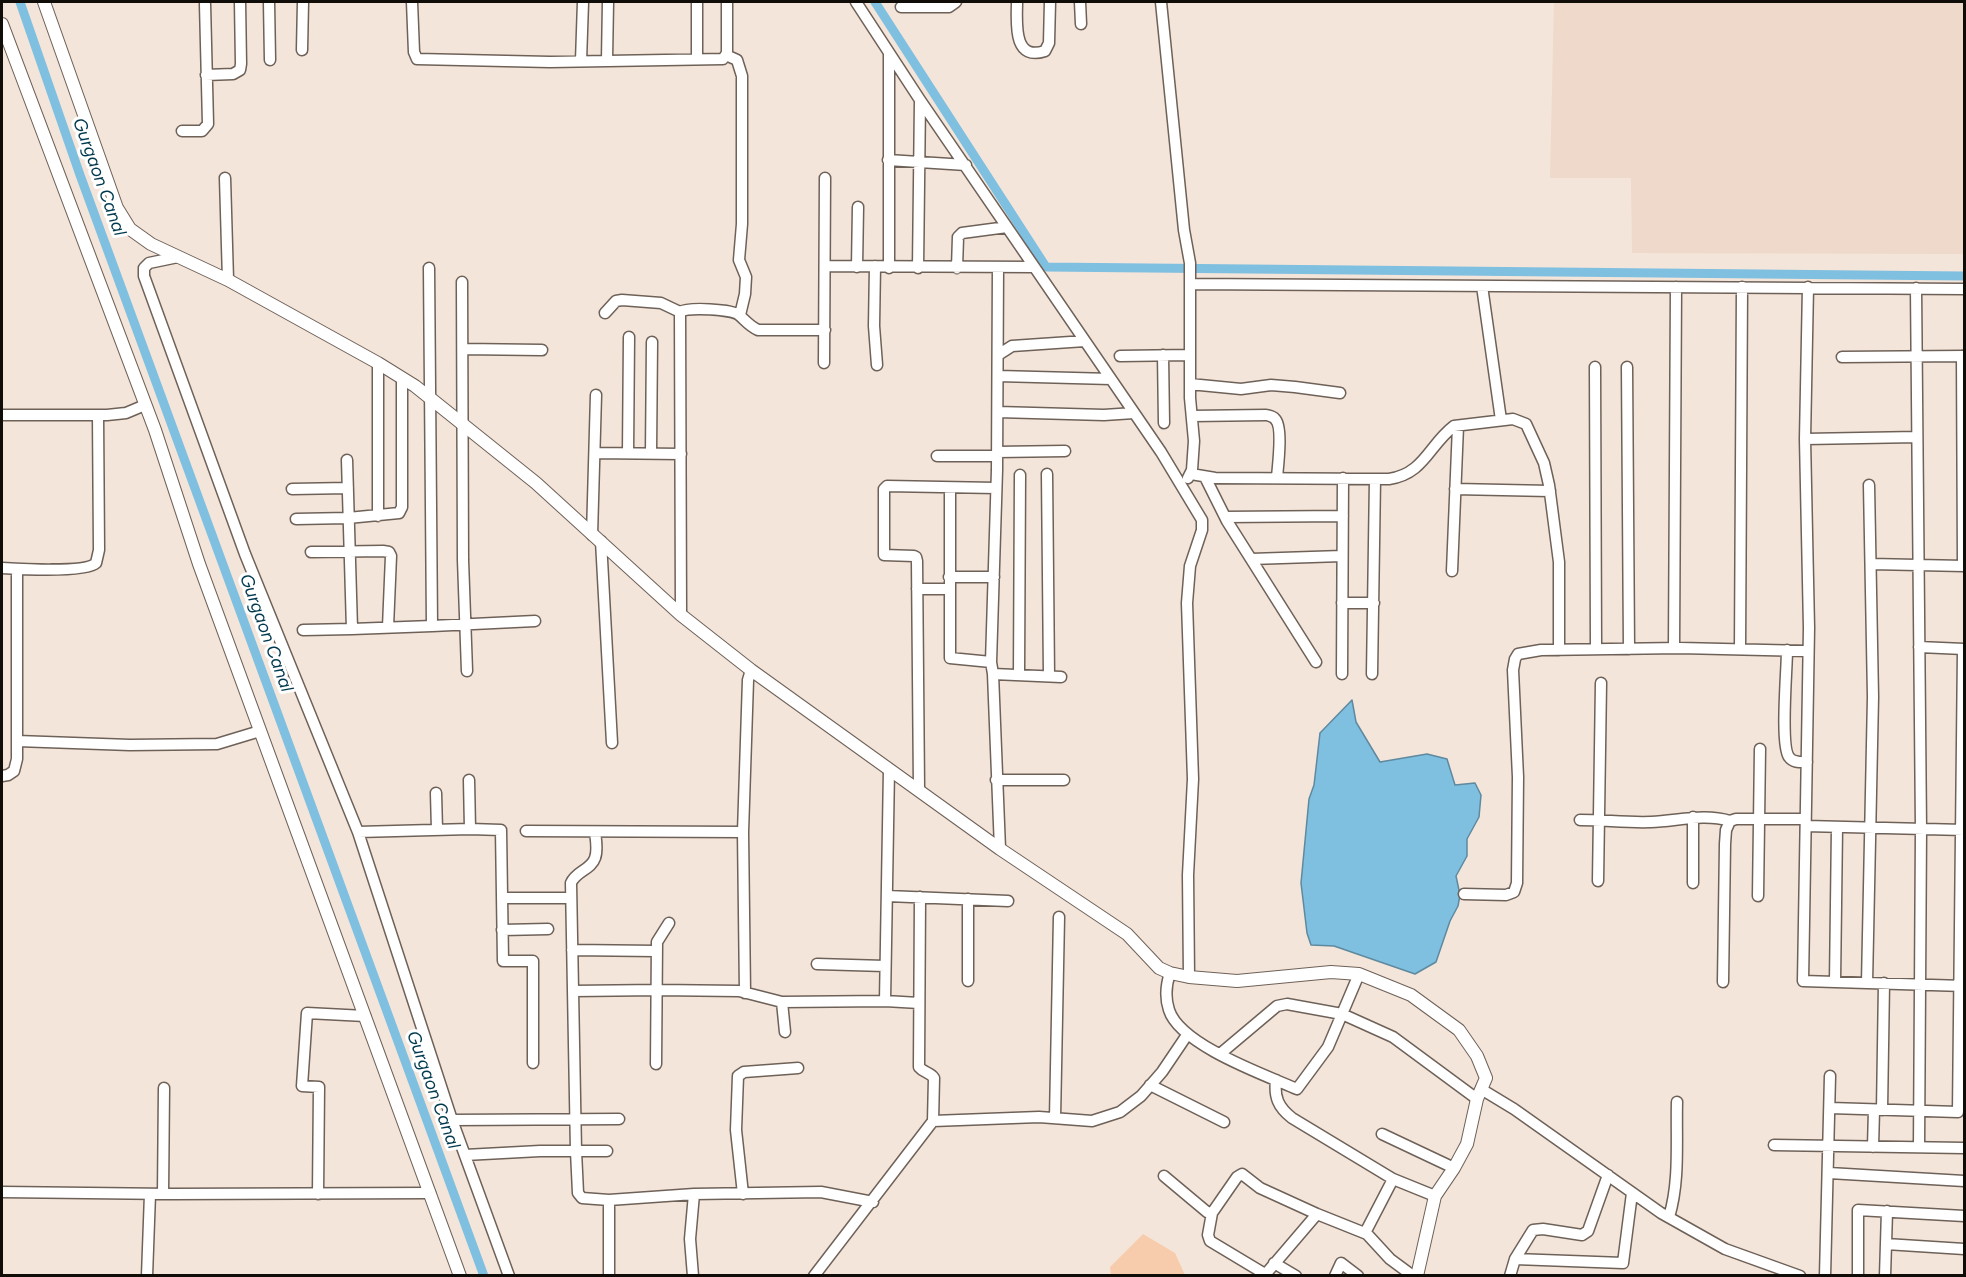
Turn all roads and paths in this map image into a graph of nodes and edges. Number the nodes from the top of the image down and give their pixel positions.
1 (44, 2) edge
2 (240, 2) edge
3 (269, 2) edge
4 (303, 2) edge
5 (412, 2) edge
6 (583, 2) edge
7 (608, 2) edge
8 (697, 2) edge
9 (727, 2) edge
10 (856, 2) edge
11 (956, 2) edge
12 (1017, 2) edge
13 (1050, 2) edge
14 (1080, 2) edge
15 (1161, 2) edge
16 (205, 4) dead end
17 (901, 7) dead end
18 (2, 24) edge
19 (1081, 24) dead end
20 (302, 50) dead end
21 (889, 54) junction
22 (726, 55) junction
23 (698, 59) junction
24 (270, 60) dead end
25 (607, 60) junction
26 (581, 61) junction
27 (206, 75) junction
28 (920, 100) junction
29 (182, 131) dead end
30 (888, 160) junction
31 (919, 161) junction
32 (966, 165) junction
33 (225, 178) dead end
34 (825, 178) dead end
35 (858, 207) dead end
36 (1007, 227) junction
37 (178, 257) junction
38 (825, 266) junction
39 (875, 266) junction
40 (856, 267) junction
41 (998, 267) junction
42 (1034, 267) junction
43 (429, 268) dead end
44 (889, 268) junction
45 (918, 268) junction
46 (957, 268) junction
47 (228, 280) junction
48 (1191, 281) junction
49 (462, 282) dead end
50 (1482, 286) junction
51 (1676, 287) junction
52 (1742, 287) junction
53 (1808, 288) junction
54 (1916, 288) junction
55 (1965, 289) edge
56 (681, 312) junction
57 (605, 313) dead end
58 (740, 315) junction
59 (825, 330) junction
60 (629, 337) dead end
61 (1085, 341) junction
62 (652, 342) dead end
63 (464, 349) junction
64 (542, 350) dead end
65 (998, 355) junction
66 (1163, 355) junction
67 (1191, 355) junction
68 (1120, 356) dead end
69 (1963, 356) edge
70 (1842, 357) dead end
71 (1917, 357) junction
72 (378, 363) junction
73 (824, 363) dead end
74 (877, 366) dead end
75 (1627, 366) dead end
76 (1594, 367) dead end
77 (998, 376) junction
78 (402, 379) junction
79 (1111, 379) junction
80 (1190, 384) junction
81 (1340, 393) dead end
82 (596, 395) dead end
83 (429, 398) junction
84 (145, 405) junction
85 (998, 412) junction
86 (1134, 413) junction
87 (2, 415) edge
88 (98, 415) junction
89 (1192, 416) junction
90 (1501, 420) junction
91 (1164, 423) dead end
92 (463, 424) junction
93 (1458, 426) junction
94 (1917, 437) junction
95 (1805, 439) junction
96 (1065, 452) dead end
97 (595, 453) junction
98 (628, 453) junction
99 (651, 453) junction
100 (681, 454) junction
101 (997, 454) junction
102 (937, 456) dead end
103 (347, 460) dead end
104 (1047, 474) dead end
105 (1020, 475) dead end
106 (1205, 477) junction
107 (1278, 477) junction
108 (1186, 478) junction
109 (1343, 478) junction
110 (1375, 479) junction
111 (1869, 485) dead end
112 (348, 488) junction
113 (950, 488) junction
114 (996, 488) junction
115 (292, 489) dead end
116 (1455, 489) junction
117 (1550, 491) junction
118 (378, 516) junction
119 (1343, 516) junction
120 (1225, 517) junction
121 (348, 518) junction
122 (296, 519) dead end
123 (597, 538) junction
124 (350, 551) junction
125 (311, 552) dead end
126 (1342, 556) junction
127 (1251, 559) junction
128 (1871, 564) junction
129 (1918, 565) junction
130 (1964, 566) edge
131 (2, 568) edge
132 (17, 569) junction
133 (1452, 571) dead end
134 (949, 577) junction
135 (994, 577) junction
136 (917, 589) junction
137 (949, 589) junction
138 (1342, 603) junction
139 (1374, 603) junction
140 (681, 615) junction
141 (535, 621) dead end
142 (464, 623) junction
143 (432, 626) junction
144 (388, 627) junction
145 (352, 629) junction
146 (303, 630) dead end
147 (1919, 647) junction
148 (1674, 648) junction
149 (1629, 649) junction
150 (1740, 649) junction
151 (1964, 649) edge
152 (1559, 650) junction
153 (1596, 650) junction
154 (1787, 650) junction
155 (1808, 651) junction
156 (991, 662) junction
157 (1316, 662) dead end
158 (751, 670) junction
159 (467, 671) dead end
160 (993, 674) junction
161 (1019, 674) junction
162 (1342, 674) dead end
163 (1372, 674) dead end
164 (1601, 683) dead end
165 (261, 731) junction
166 (16, 741) junction
167 (612, 743) dead end
168 (1760, 749) dead end
169 (1807, 762) junction
170 (889, 769) junction
171 (2, 776) edge
172 (469, 780) dead end
173 (996, 780) junction
174 (1064, 780) dead end
175 (919, 789) junction
176 (436, 793) dead end
177 (1693, 818) junction
178 (1759, 819) junction
179 (1580, 820) dead end
180 (1599, 820) junction
181 (1730, 821) junction
182 (1806, 822) junction
183 (1837, 826) junction
184 (1869, 827) junction
185 (470, 829) junction
186 (1921, 829) junction
187 (437, 830) junction
188 (1963, 830) edge
189 (526, 831) dead end
190 (358, 832) junction
191 (596, 832) junction
192 (743, 832) junction
193 (1000, 849) junction
194 (1598, 881) dead end
195 (1693, 883) dead end
196 (1464, 894) dead end
197 (886, 896) junction
198 (1758, 896) dead end
199 (920, 897) junction
200 (502, 898) junction
201 (571, 898) junction
202 (968, 899) junction
203 (1008, 901) dead end
204 (1059, 917) dead end
205 (669, 923) dead end
206 (548, 929) dead end
207 (502, 930) junction
208 (572, 950) junction
209 (656, 951) junction
210 (817, 964) dead end
211 (885, 966) junction
212 (1170, 973) junction
213 (1359, 974) junction
214 (1189, 977) junction
215 (968, 981) dead end
216 (1723, 982) dead end
217 (1835, 982) junction
218 (1867, 983) junction
219 (1884, 983) junction
220 (1920, 984) junction
221 (1963, 985) edge
222 (658, 990) junction
223 (573, 992) junction
224 (745, 993) junction
225 (885, 1001) junction
226 (782, 1002) junction
227 (919, 1003) junction
228 (1342, 1014) junction
229 (365, 1016) junction
230 (785, 1032) dead end
231 (1187, 1035) junction
232 (1220, 1054) junction
233 (532, 1063) dead end
234 (656, 1064) dead end
235 (798, 1068) dead end
236 (1830, 1076) dead end
237 (1275, 1080) junction
238 (1150, 1085) junction
239 (164, 1088) dead end
240 (1479, 1094) junction
241 (1677, 1102) dead end
242 (1830, 1108) junction
243 (1878, 1110) junction
244 (1919, 1111) junction
245 (1055, 1118) junction
246 (576, 1119) junction
247 (619, 1119) dead end
248 (452, 1120) junction
249 (933, 1121) junction
250 (1224, 1122) dead end
251 (1382, 1134) dead end
252 (1774, 1145) dead end
253 (1829, 1146) junction
254 (1873, 1147) junction
255 (1919, 1148) junction
256 (1965, 1148) edge
257 (576, 1151) junction
258 (607, 1151) dead end
259 (465, 1155) junction
260 (1454, 1168) junction
261 (1828, 1173) junction
262 (1608, 1175) junction
263 (1164, 1176) dead end
264 (1393, 1179) junction
265 (1965, 1181) edge
266 (2, 1192) edge
267 (430, 1193) junction
268 (1632, 1193) junction
269 (150, 1194) junction
270 (163, 1194) junction
271 (318, 1194) junction
272 (694, 1194) junction
273 (743, 1194) junction
274 (1435, 1196) junction
275 (609, 1200) junction
276 (873, 1202) junction
277 (1887, 1211) junction
278 (1212, 1213) junction
279 (1317, 1214) junction
280 (1965, 1216) edge
281 (1669, 1217) junction
282 (1365, 1233) junction
283 (1886, 1244) junction
284 (1965, 1249) edge
285 (1515, 1259) junction
286 (1274, 1263) junction
287 (147, 1275) edge
288 (460, 1275) edge
289 (509, 1275) edge
290 (609, 1275) edge
291 (693, 1275) edge
292 (814, 1275) edge
293 (1265, 1275) edge
294 (1296, 1275) edge
295 (1335, 1275) edge
296 (1358, 1275) edge
297 (1415, 1275) edge
298 (1510, 1275) edge
299 (1800, 1275) edge
300 (1826, 1275) edge
301 (1858, 1275) edge
302 (1885, 1275) edge

1 - 37 street
2 - 27 street
3 - 24 street
4 - 20 street
5 - 26 street
6 - 26 street
7 - 25 street
8 - 23 street
9 - 22 street
10 - 21 street
11 - 17 street
12 - 13 street
14 - 19 street
15 - 48 street
16 - 27 street
18 - 84 street
21 - 28 street
21 - 30 street
22 - 23 street
22 - 58 street
23 - 25 street
25 - 26 street
27 - 29 street
28 - 31 street
28 - 32 street
30 - 31 street
30 - 44 street
31 - 32 street
31 - 45 street
32 - 36 street
33 - 47 street
34 - 38 street
35 - 40 street
36 - 42 street
36 - 46 street
37 - 47 street
37 - 190 street
38 - 40 street
38 - 59 street
39 - 40 street
39 - 44 street
39 - 74 street
41 - 42 street
41 - 46 street
41 - 65 street
42 - 61 street
43 - 83 street
44 - 45 street
45 - 46 street
47 - 72 street
48 - 50 street
48 - 67 street
49 - 63 street
50 - 51 street
50 - 90 street
51 - 52 street
51 - 148 street
52 - 53 street
52 - 150 street
53 - 54 street
53 - 95 street
54 - 55 street
54 - 71 street
56 - 57 street
56 - 58 street
56 - 100 street
58 - 59 street
59 - 73 street
60 - 98 street
61 - 65 street
61 - 79 street
62 - 99 street
63 - 64 street
63 - 92 street
65 - 77 street
66 - 67 street
66 - 68 street
66 - 91 street
67 - 80 street
69 - 71 street
69 - 130 street
70 - 71 street
71 - 94 street
72 - 78 street
72 - 118 street
75 - 149 street
76 - 153 street
77 - 79 street
77 - 85 street
78 - 83 street
78 - 118 street
79 - 86 street
80 - 81 street
80 - 89 street
82 - 97 street
83 - 92 street
83 - 143 street
84 - 88 street
84 - 165 street
85 - 86 street
85 - 101 street
86 - 108 street
87 - 88 street
88 - 132 street
89 - 107 street
89 - 108 street
90 - 93 street
90 - 117 street
92 - 123 street
92 - 142 street
93 - 110 street
93 - 116 street
94 - 95 street
94 - 129 street
95 - 155 street
96 - 101 street
97 - 98 street
97 - 123 street
98 - 99 street
99 - 100 street
100 - 140 street
101 - 102 street
101 - 114 street
103 - 112 street
104 - 161 street
105 - 161 street
106 - 107 street
106 - 108 street
106 - 120 street
107 - 109 street
108 - 214 street
109 - 110 street
109 - 119 street
110 - 139 street
111 - 128 street
112 - 115 street
112 - 121 street
113 - 114 street
113 - 134 street
113 - 136 street
114 - 135 street
116 - 117 street
116 - 133 street
117 - 152 street
118 - 121 street
119 - 120 street
119 - 126 street
120 - 127 street
121 - 122 street
121 - 124 street
123 - 140 street
123 - 167 street
124 - 125 street
124 - 144 street
124 - 145 street
126 - 127 street
126 - 138 street
127 - 157 street
128 - 129 street
128 - 184 street
129 - 130 street
129 - 147 street
131 - 132 street
132 - 166 street
134 - 135 street
134 - 137 street
135 - 156 street
136 - 137 street
136 - 175 street
137 - 156 street
138 - 139 street
138 - 162 street
139 - 163 street
140 - 158 street
141 - 142 street
142 - 143 street
142 - 159 street
143 - 144 street
144 - 145 street
145 - 146 street
147 - 151 street
147 - 186 street
148 - 149 street
148 - 150 street
149 - 153 street
150 - 154 street
151 - 188 street
152 - 153 street
152 - 196 street
154 - 155 street
154 - 169 street
155 - 169 street
156 - 160 street
158 - 170 street
158 - 192 street
160 - 161 street
160 - 173 street
164 - 180 street
165 - 166 street
165 - 229 street
166 - 171 street
168 - 178 street
169 - 182 street
170 - 175 street
170 - 197 street
172 - 185 street
173 - 174 street
173 - 193 street
175 - 193 street
176 - 187 street
177 - 180 street
177 - 181 street
177 - 195 street
178 - 181 street
178 - 182 street
178 - 198 street
179 - 180 street
180 - 194 street
181 - 216 street
182 - 183 street
182 - 217 street
183 - 184 street
183 - 217 street
184 - 186 street
184 - 218 street
185 - 187 street
185 - 200 street
186 - 188 street
186 - 220 street
187 - 190 street
188 - 221 street
189 - 191 street
190 - 248 street
191 - 192 street
191 - 201 street
192 - 224 street
193 - 212 street
197 - 199 street
197 - 211 street
199 - 202 street
199 - 227 street
200 - 201 street
200 - 207 street
201 - 208 street
202 - 203 street
202 - 215 street
204 - 245 street
205 - 209 street
206 - 207 street
207 - 233 street
208 - 209 street
208 - 223 street
209 - 222 street
210 - 211 street
211 - 225 street
212 - 214 street
212 - 231 street
213 - 214 street
213 - 228 street
213 - 240 street
217 - 218 street
218 - 219 street
219 - 220 street
219 - 243 street
220 - 221 street
220 - 244 street
221 - 244 street
222 - 223 street
222 - 224 street
222 - 234 street
223 - 246 street
224 - 226 street
225 - 226 street
225 - 227 street
226 - 230 street
227 - 249 street
228 - 232 street
228 - 237 street
228 - 240 street
229 - 267 street
229 - 271 street
231 - 232 street
231 - 238 street
232 - 237 street
235 - 273 street
236 - 242 street
237 - 264 street
238 - 245 street
238 - 250 street
239 - 270 street
240 - 260 street
240 - 262 street
241 - 281 street
242 - 243 street
242 - 253 street
243 - 244 street
243 - 254 street
244 - 255 street
245 - 249 street
246 - 247 street
246 - 248 street
246 - 257 street
248 - 259 street
249 - 276 street
251 - 260 street
252 - 253 street
253 - 254 street
253 - 261 street
254 - 255 street
255 - 256 street
257 - 258 street
257 - 259 street
257 - 275 street
259 - 289 street
260 - 274 street
261 - 265 street
261 - 300 street
262 - 268 street
262 - 285 street
263 - 278 street
264 - 274 street
264 - 282 street
266 - 269 street
267 - 271 street
267 - 288 street
268 - 281 street
268 - 285 street
269 - 270 street
269 - 287 street
270 - 271 street
272 - 273 street
272 - 275 street
272 - 291 street
273 - 276 street
274 - 297 street
275 - 290 street
276 - 292 street
277 - 280 street
277 - 283 street
277 - 301 street
278 - 279 street
278 - 293 street
279 - 282 street
279 - 286 street
281 - 299 street
282 - 297 street
283 - 284 street
283 - 302 street
285 - 298 street
286 - 293 street
286 - 294 street
295 - 296 street

